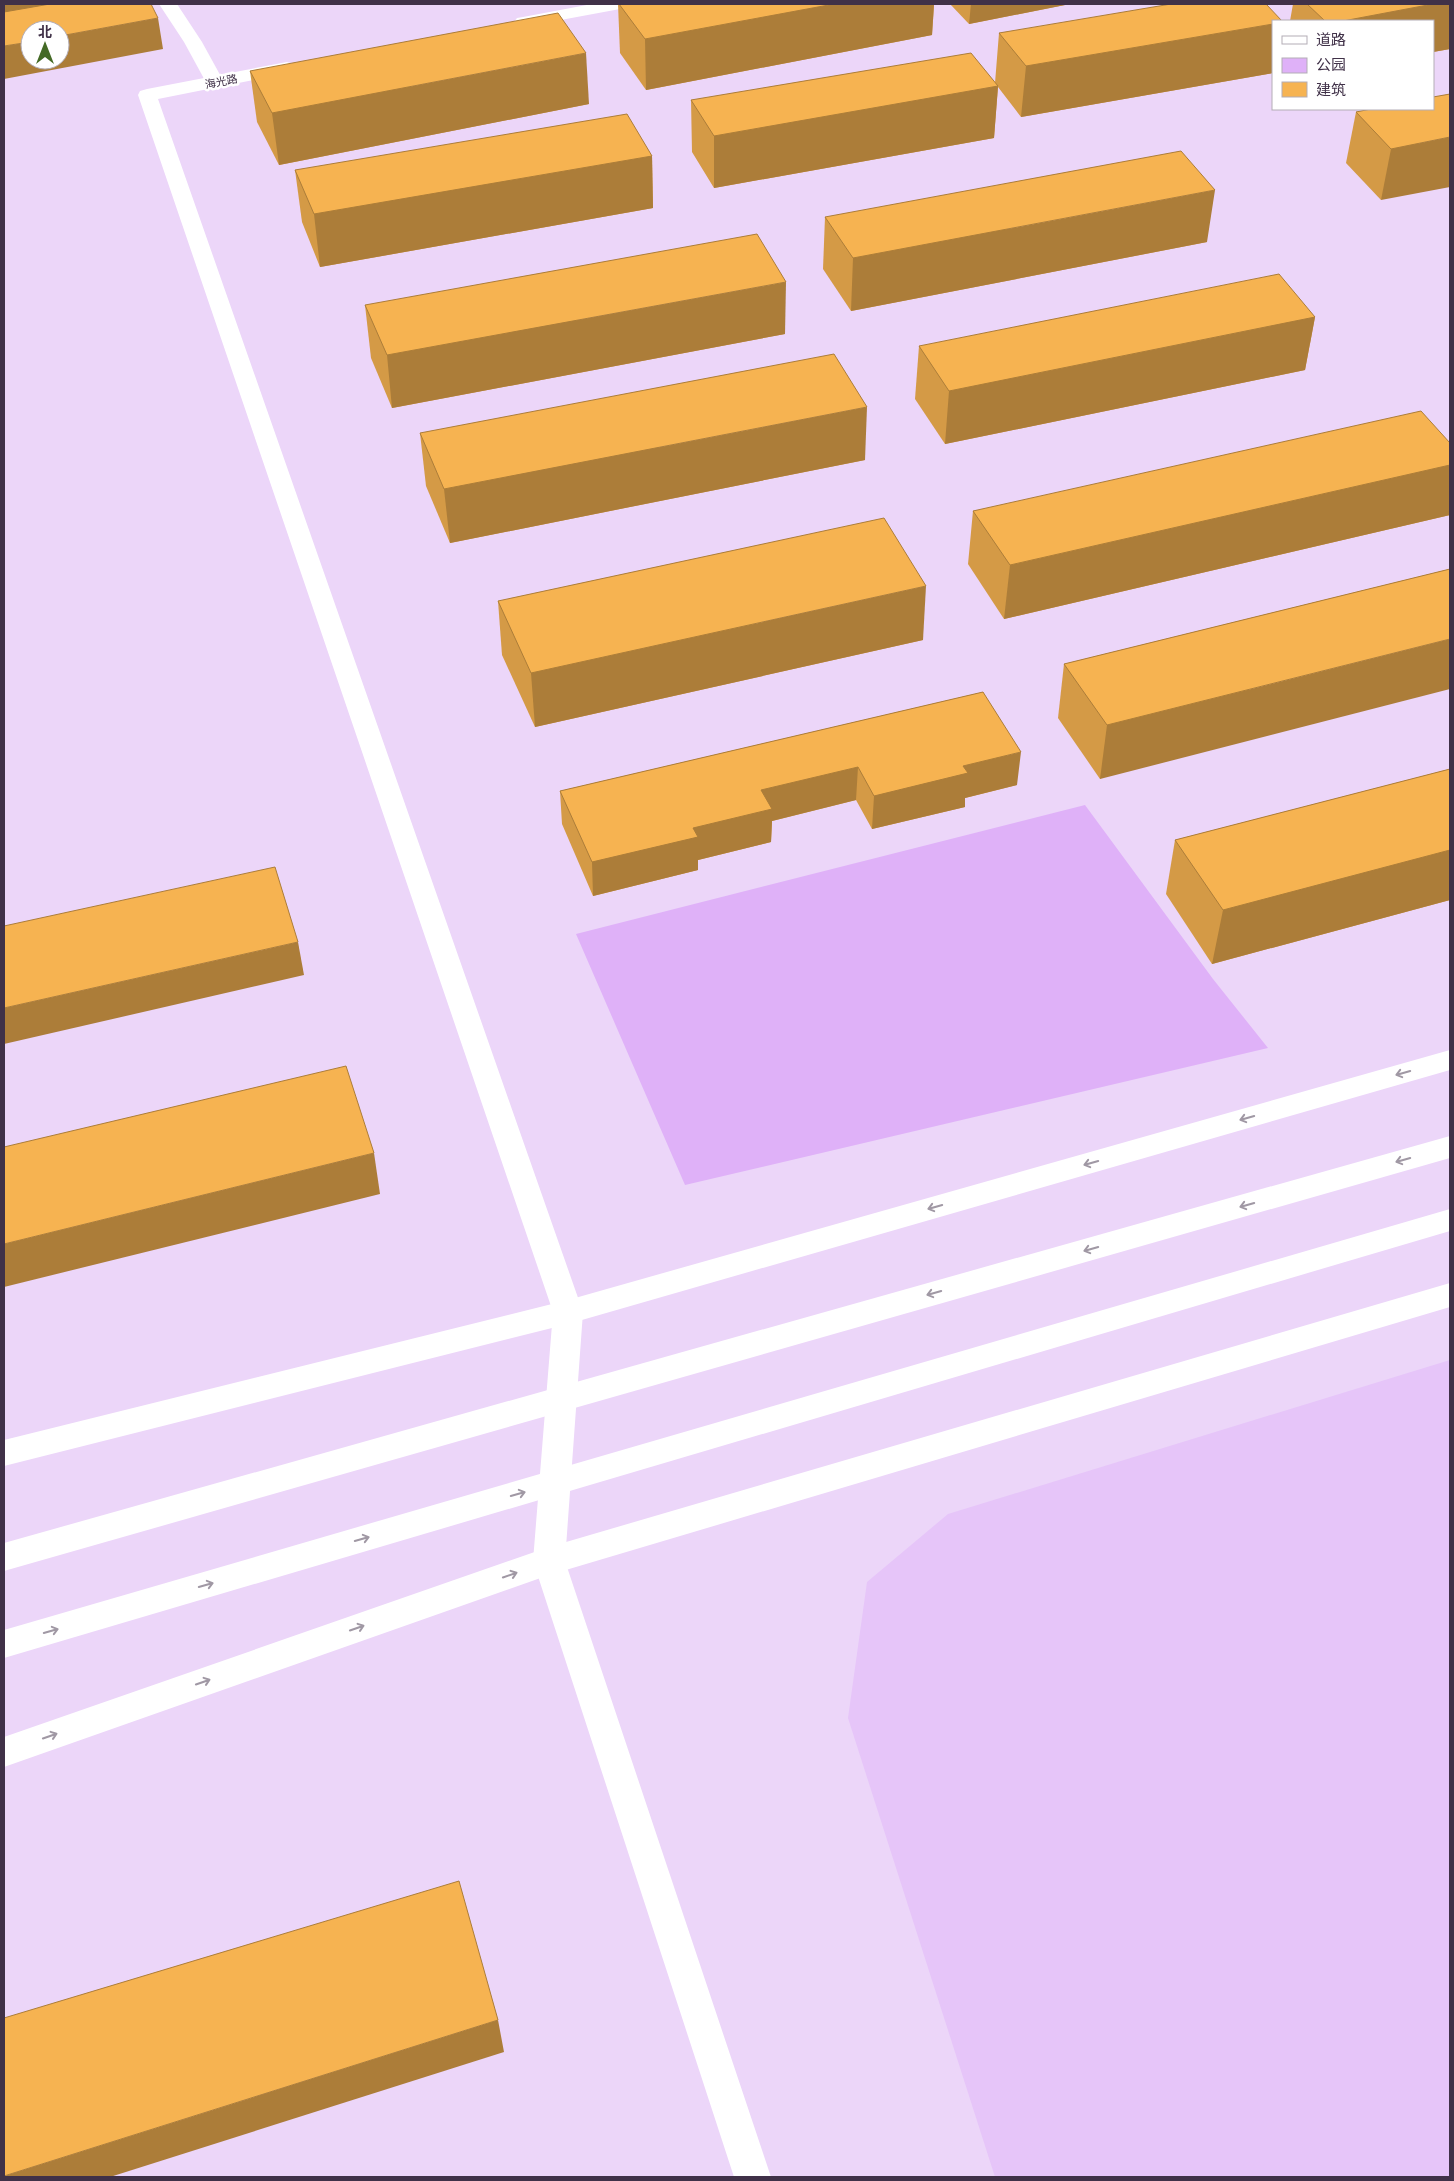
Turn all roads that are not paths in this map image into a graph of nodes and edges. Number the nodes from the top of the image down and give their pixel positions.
1 (168, 4) edge
2 (620, 4) edge
3 (504, 26) edge
4 (302, 65) edge
5 (215, 82) junction
6 (1450, 1060) edge
7 (1450, 1147) edge
8 (1450, 1220) edge
9 (1450, 1295) edge
10 (568, 1312) junction
11 (4, 1453) edge
12 (4, 1557) edge
13 (549, 1561) junction
14 (4, 1644) edge
15 (4, 1752) edge
16 (753, 2177) edge

1 - 5 street
2 - 3 street
4 - 5 street, 海光路
5 - 10 street, 海光路
6 -> 10 street
7 -> 12 street
14 -> 8 street
9 - 13 street
10 - 11 street
10 - 13 street
15 -> 13 street
13 - 16 street

